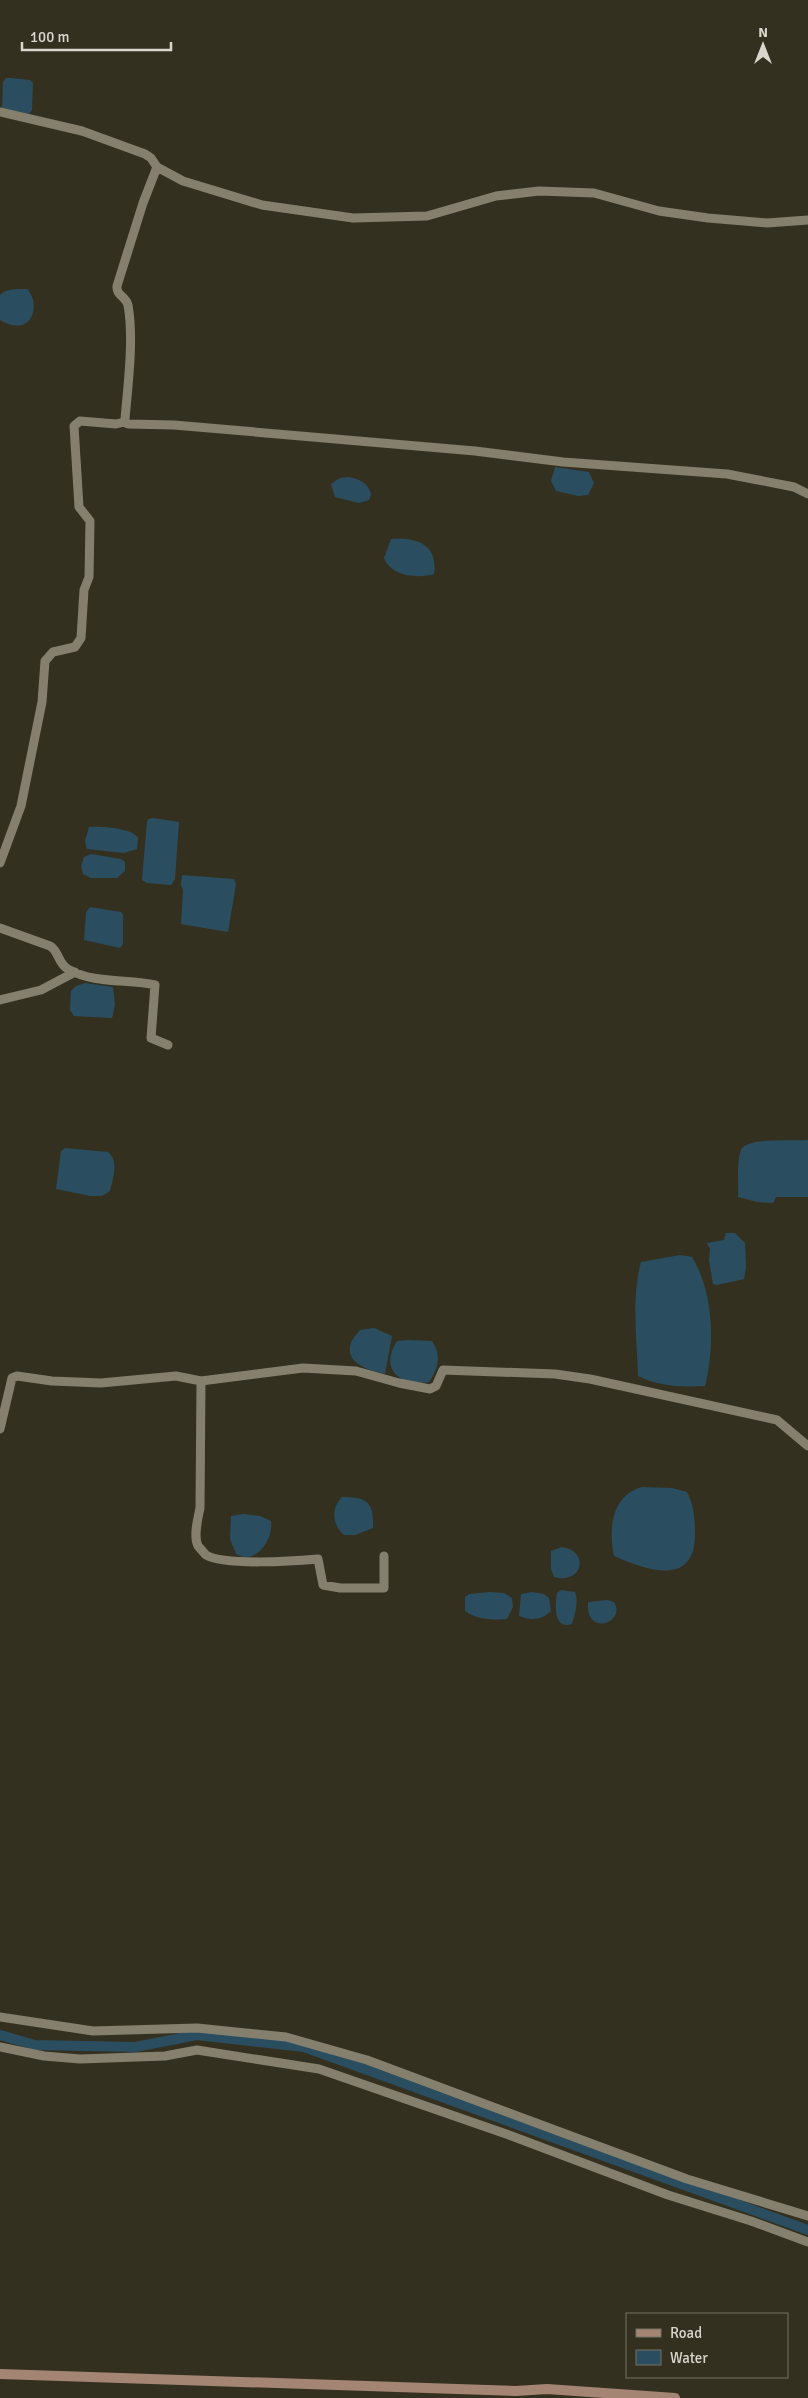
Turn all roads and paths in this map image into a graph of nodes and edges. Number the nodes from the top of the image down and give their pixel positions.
1 (0, 112) edge
2 (158, 168) junction
3 (808, 220) edge
4 (124, 422) junction
5 (808, 494) edge
6 (0, 864) edge
7 (0, 928) edge
8 (75, 972) junction
9 (0, 1000) edge
10 (168, 1045) dead end
11 (201, 1381) junction
12 (0, 1429) edge
13 (808, 1446) edge
14 (384, 1556) dead end
15 (0, 2017) edge
16 (0, 2047) edge
17 (808, 2216) edge
18 (808, 2242) edge
19 (0, 2374) edge
20 (609, 2395) edge
21 (675, 2398) edge

1 - 2 street
2 - 3 street
2 - 4 street
4 - 5 street
4 - 6 street
7 - 8 street
8 - 9 street
8 - 10 street
11 - 12 street
11 - 13 street
11 - 14 street
15 - 17 street
16 - 18 street
19 - 20 main road
20 - 21 main road

